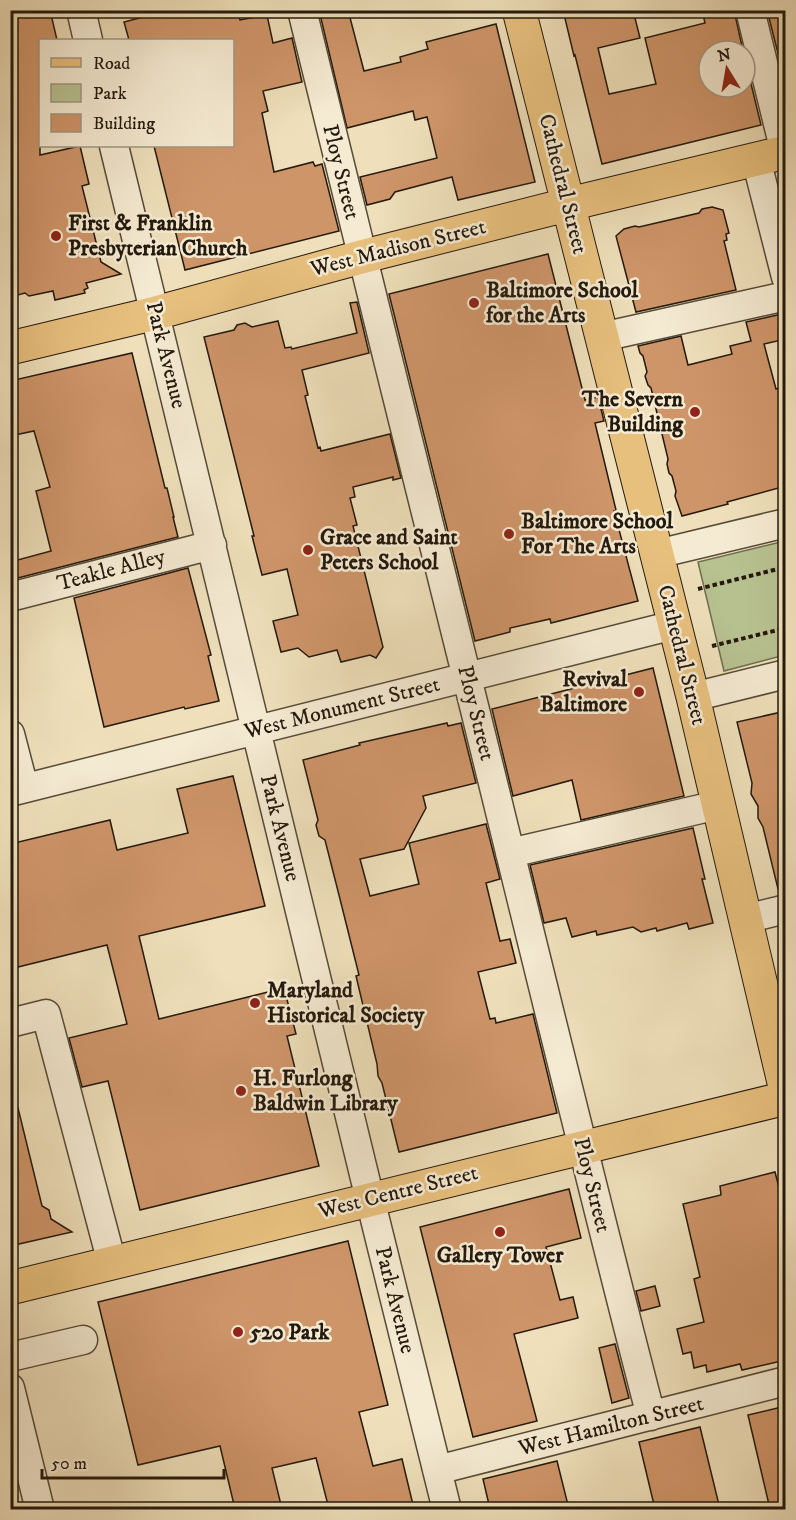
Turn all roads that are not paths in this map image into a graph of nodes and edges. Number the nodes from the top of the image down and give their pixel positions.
1 (81, 10) edge
2 (302, 10) edge
3 (519, 10) edge
4 (750, 10) edge
5 (88, 39) edge
6 (114, 147) edge
7 (776, 154) edge
8 (569, 204) junction
9 (361, 257) junction
10 (786, 277) edge
11 (786, 296) edge
12 (156, 313) junction
13 (602, 338) junction
14 (10, 348) edge
15 (786, 523) edge
16 (212, 545) junction
17 (657, 554) junction
18 (10, 597) edge
19 (674, 625) junction
20 (786, 674) edge
21 (467, 677) junction
22 (693, 697) junction
23 (256, 730) junction
24 (10, 734) edge
25 (17, 790) edge
26 (718, 805) junction
27 (510, 853) junction
28 (786, 909) edge
29 (745, 919) junction
30 (10, 1023) edge
31 (786, 1091) edge
32 (786, 1098) edge
33 (583, 1148) junction
34 (370, 1199) junction
35 (112, 1263) junction
36 (10, 1288) edge
37 (83, 1340) dead end
38 (10, 1357) edge
39 (786, 1381) edge
40 (10, 1388) edge
41 (651, 1416) junction
42 (437, 1470) junction
43 (40, 1509) edge
44 (447, 1509) edge

1 - 5 street
2 - 9 street, Ploy Street
3 - 8 main road, Cathedral Street
4 - 7 street
6 - 12 street, Park Avenue
7 - 8 main road, West Madison Street
7 - 10 street
8 - 9 main road, West Madison Street
8 - 13 main road, Cathedral Street
9 - 12 main road, West Madison Street
9 - 21 street, Ploy Street
11 - 13 street
12 - 14 main road, West Madison Street
12 - 16 street, Park Avenue
13 - 17 main road, Cathedral Street
15 - 17 street
16 - 18 street, Teakle Alley
16 - 23 street, Park Avenue
17 - 19 main road, Cathedral Street
19 - 21 street, West Monument Street
19 - 22 main road, Cathedral Street
20 - 22 street
21 - 23 street, West Monument Street
21 - 27 street, Ploy Street
22 - 26 main road, Cathedral Street
23 - 25 street, West Monument Street
23 - 34 street, Park Avenue
24 - 25 street
26 - 27 street
26 - 29 main road, Cathedral Street
27 - 33 street, Ploy Street
28 - 29 street
29 - 31 main road, Cathedral Street
30 - 35 street
32 - 33 main road, West Centre Street
33 - 34 main road, West Centre Street
33 - 41 street, Ploy Street
34 - 35 main road, West Centre Street
34 - 42 street, Park Avenue
35 - 36 main road, West Centre Street
37 - 38 street
39 - 41 street, West Hamilton Street
40 - 43 street
41 - 42 street, West Hamilton Street
42 - 44 street, Park Avenue

